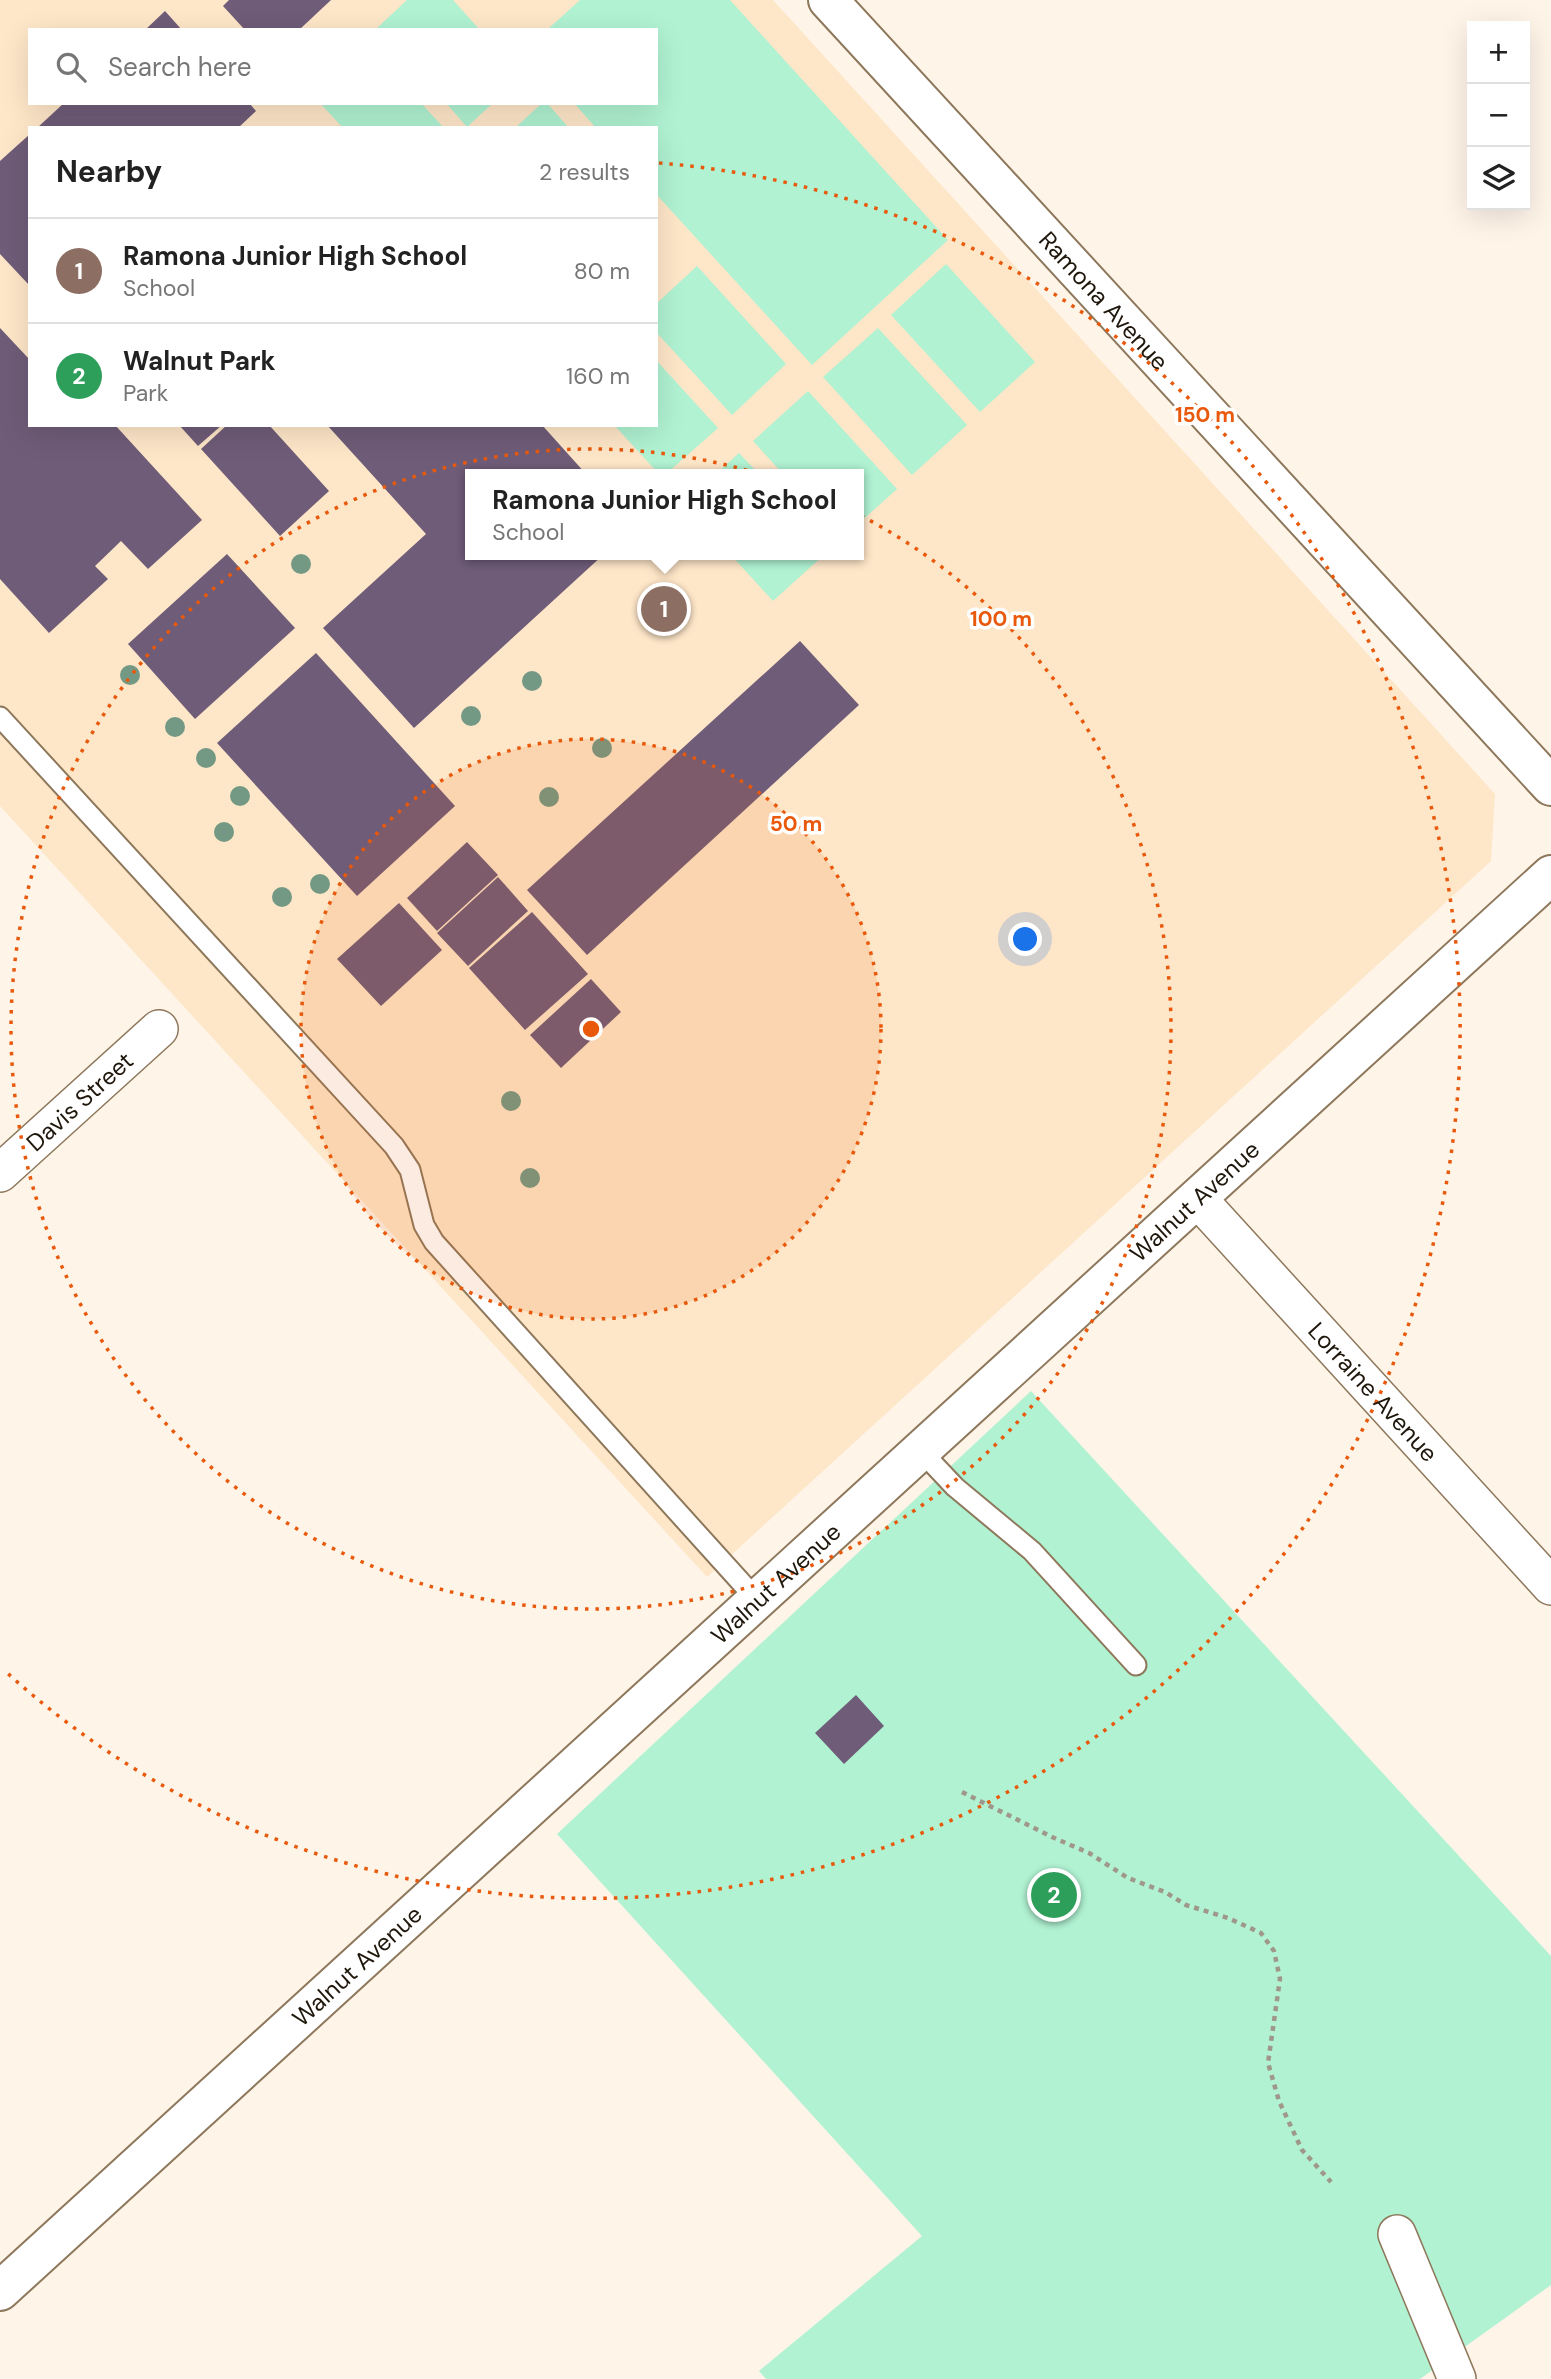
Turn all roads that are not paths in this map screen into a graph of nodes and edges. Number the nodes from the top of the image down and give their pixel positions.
1 (828, 0) edge
2 (0, 717) edge
3 (1551, 786) edge
4 (1551, 875) edge
5 (159, 1029) dead end
6 (1, 1170) edge
7 (1197, 1198) junction
8 (921, 1451) junction
9 (1551, 1586) edge
10 (757, 1600) junction
11 (1136, 1665) dead end
12 (1397, 2234) dead end
13 (0, 2291) edge
14 (1457, 2379) edge

1 - 3 street, Ramona Avenue
2 - 10 lane
4 - 7 street, Walnut Avenue
5 - 6 street, Davis Street
7 - 8 street, Walnut Avenue
7 - 9 street, Lorraine Avenue
8 - 10 street, Walnut Avenue
8 - 11 lane
10 - 13 street, Walnut Avenue
12 - 14 street

